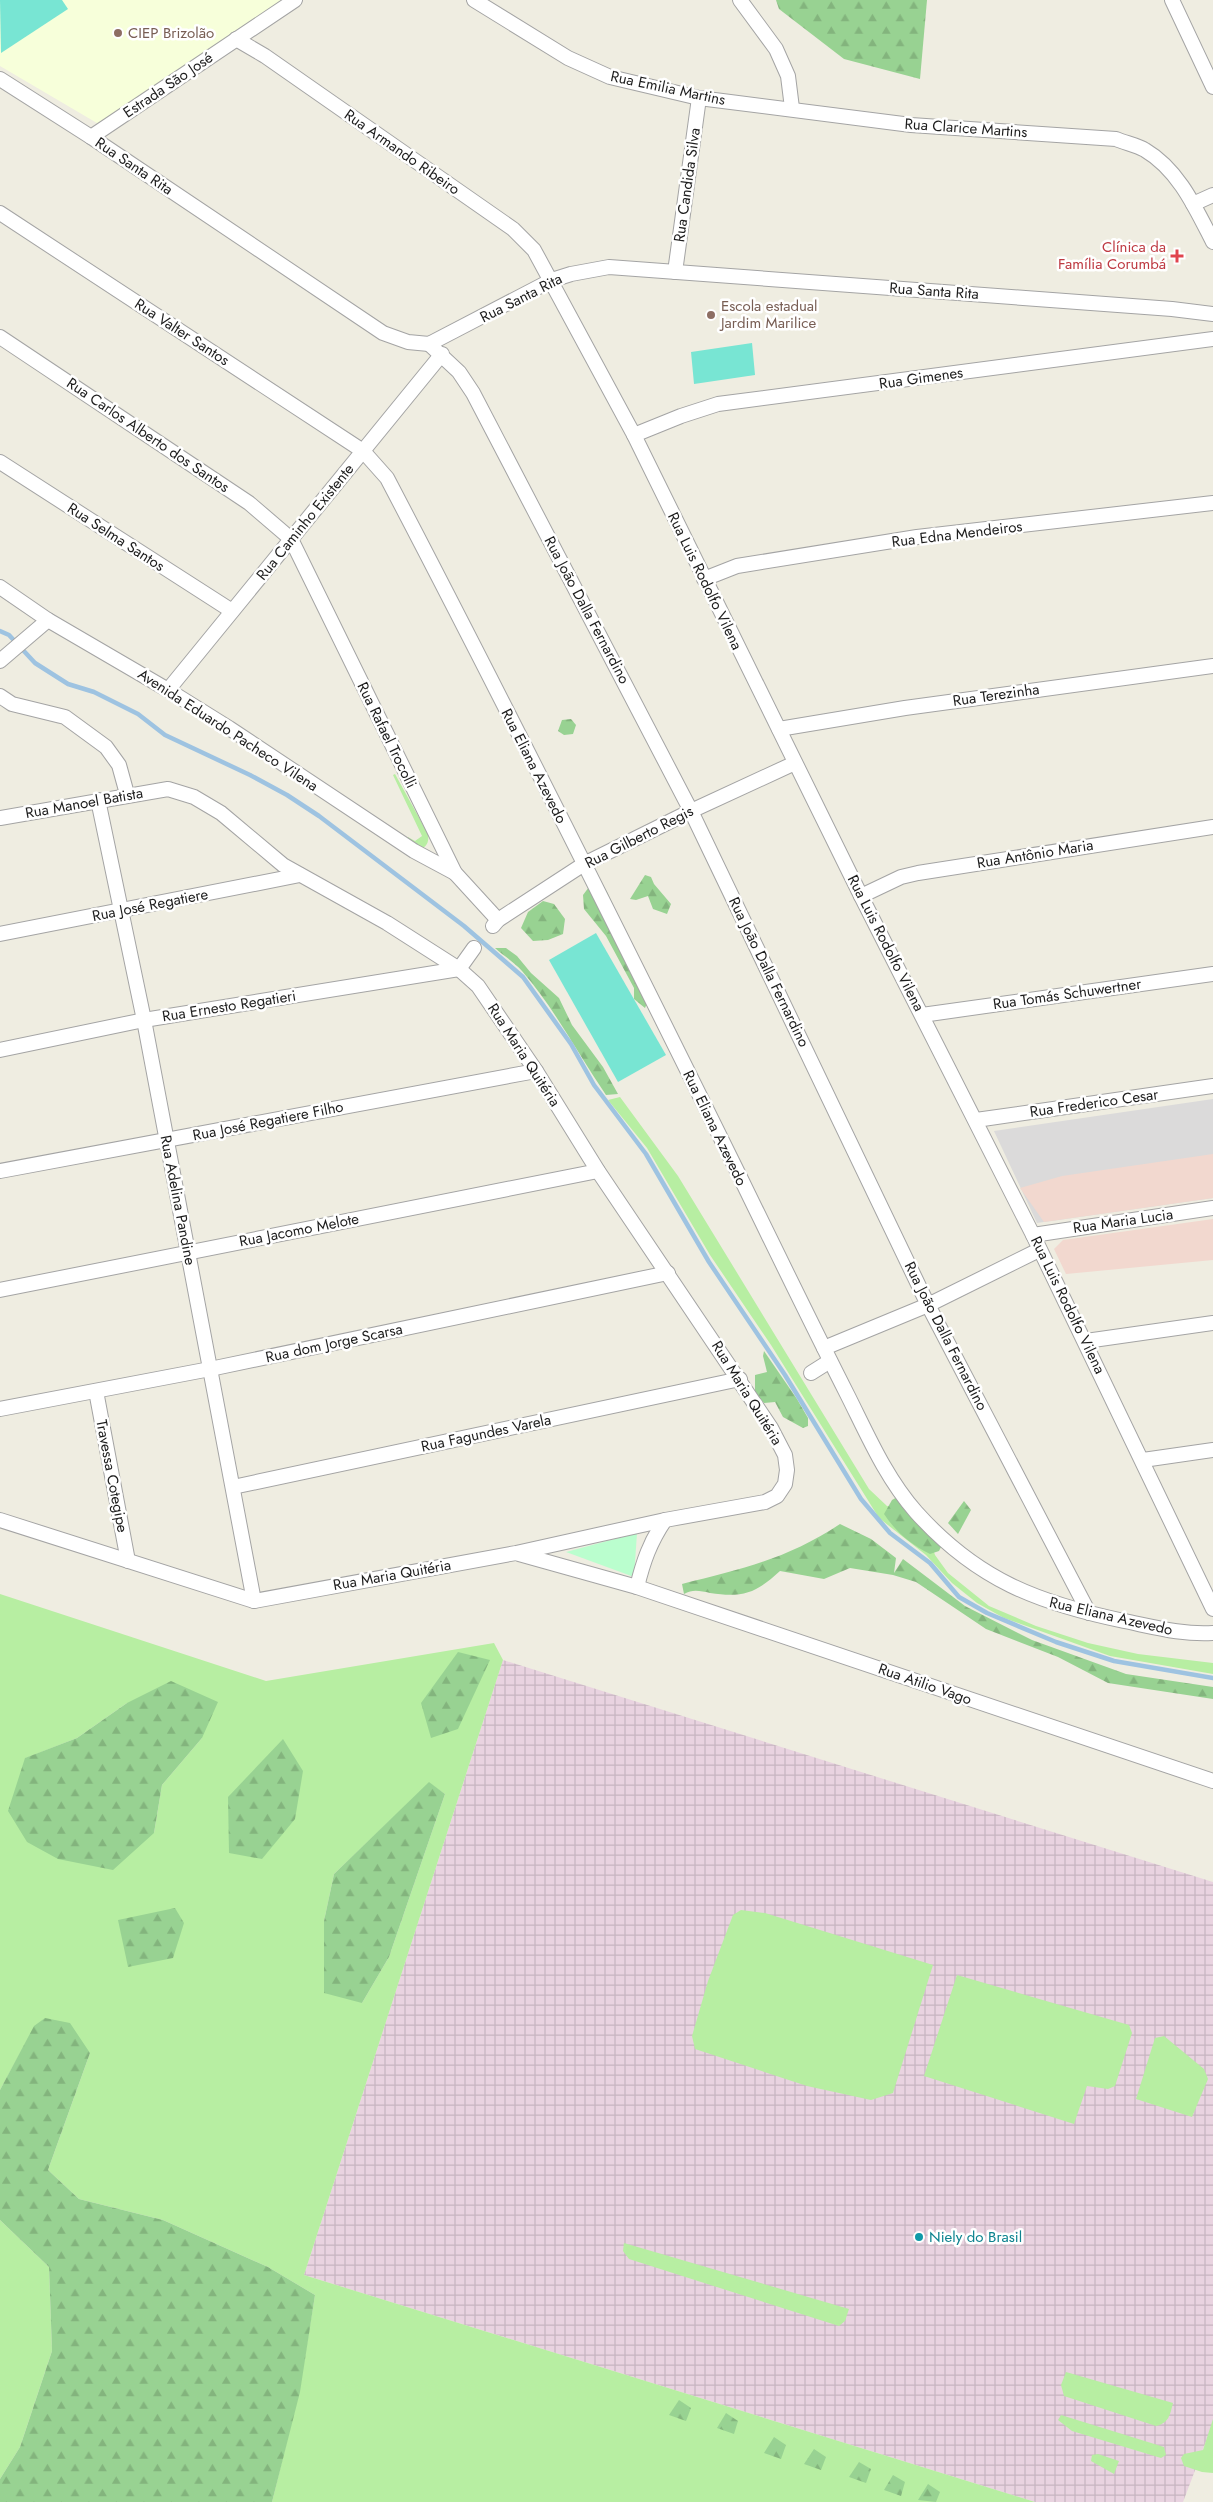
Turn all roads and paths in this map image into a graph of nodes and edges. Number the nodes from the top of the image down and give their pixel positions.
1 (295, 0) edge
2 (474, 0) edge
3 (740, 0) edge
4 (1172, 0) edge
5 (236, 39) junction
6 (0, 79) edge
7 (1213, 87) edge
8 (699, 98) junction
9 (792, 108) junction
10 (91, 137) junction
11 (1213, 195) edge
12 (1193, 204) junction
13 (0, 213) edge
14 (1213, 242) edge
15 (675, 272) junction
16 (552, 280) junction
17 (1213, 314) edge
18 (0, 337) edge
19 (1213, 339) edge
20 (429, 344) junction
21 (442, 354) junction
22 (634, 435) junction
23 (363, 451) junction
24 (0, 462) edge
25 (1213, 503) edge
26 (291, 539) junction
27 (704, 579) junction
28 (0, 588) edge
29 (232, 611) junction
30 (48, 620) junction
31 (4, 658) edge
32 (1213, 666) edge
33 (168, 690) junction
34 (0, 696) edge
35 (779, 729) junction
36 (795, 763) junction
37 (168, 789) joint
38 (127, 794) junction
39 (98, 800) junction
40 (691, 811) junction
41 (0, 818) edge
42 (1213, 827) edge
43 (584, 864) junction
44 (455, 873) junction
45 (300, 875) junction
46 (861, 896) junction
47 (122, 911) junction
48 (496, 924) joint
49 (0, 934) edge
50 (474, 948) dead end
51 (458, 969) junction
52 (1213, 974) edge
53 (922, 1015) junction
54 (144, 1020) junction
55 (0, 1050) edge
56 (536, 1071) junction
57 (1213, 1086) edge
58 (976, 1120) junction
59 (167, 1140) junction
60 (598, 1170) junction
61 (0, 1171) edge
62 (1213, 1208) edge
63 (1033, 1234) junction
64 (1039, 1250) junction
65 (188, 1252) junction
66 (668, 1273) junction
67 (0, 1290) edge
68 (928, 1305) junction
69 (1213, 1323) edge
70 (1086, 1341) junction
71 (824, 1348) junction
72 (830, 1361) junction
73 (210, 1369) junction
74 (811, 1373) dead end
75 (740, 1379) junction
76 (96, 1391) junction
77 (0, 1409) edge
78 (1213, 1450) edge
79 (1143, 1460) junction
80 (232, 1487) junction
81 (0, 1520) edge
82 (665, 1520) junction
83 (516, 1553) junction
84 (128, 1561) junction
85 (637, 1587) junction
86 (254, 1601) junction
87 (1213, 1609) edge
88 (1089, 1614) junction
89 (1213, 1633) edge
90 (1213, 1781) edge

1 - 5 street, Estrada São José
2 - 8 street, Rua Emilia Martins
3 - 9 street
4 - 7 street
5 - 10 street, Estrada São José
5 - 16 street, Rua Armando Ribeiro
6 - 10 street, Rua Santa Rita
8 - 9 street, Rua Emilia Martins
8 - 15 street, Rua Candida Silva
9 - 12 street, Rua Clarice Martins
10 - 20 street, Rua Santa Rita
11 - 12 street
12 - 14 street, Rua Clarice Martins
13 - 23 street, Rua Valter Santos
15 - 16 street, Rua Santa Rita
15 - 17 street, Rua Santa Rita
16 - 20 street, Rua Santa Rita
16 - 22 street, Rua Luis Rodolfo Vilena
18 - 26 street, Rua Carlos Alberto dos Santos
19 - 22 street, Rua Gimenes
20 - 21 street, Rua João Dalla Fernardino
21 - 23 street, Rua Caminho Existente
21 - 40 street, Rua João Dalla Fernardino
22 - 27 street, Rua Luis Rodolfo Vilena
23 - 26 street, Rua Caminho Existente
23 - 43 street, Rua Eliana Azevedo
24 - 29 street, Rua Selma Santos
25 - 27 street, Rua Edna Mendeiros
26 - 29 street, Rua Caminho Existente
26 - 44 street, Rua Rafael Trocolli
27 - 35 street, Rua Luis Rodolfo Vilena
28 - 30 street, Avenida Eduardo Pacheco Vilena
29 - 33 street, Rua Caminho Existente
30 - 31 street
30 - 33 street, Avenida Eduardo Pacheco Vilena
32 - 35 street, Rua Terezinha
33 - 44 street, Avenida Eduardo Pacheco Vilena
34 - 38 street
35 - 36 street, Rua Luis Rodolfo Vilena
36 - 40 street, Rua Gilberto Regis
36 - 46 street, Rua Luis Rodolfo Vilena
37 - 38 street, Rua Manoel Batista
37 - 45 street, Rua Maria Quitéria
38 - 39 street, Rua Manoel Batista
39 - 41 street, Rua Manoel Batista
39 - 47 street, Rua Adelina Pandine
40 - 43 street, Rua Gilberto Regis
40 - 68 street, Rua João Dalla Fernardino
42 - 46 street, Rua Antônio Maria
43 - 48 street, Rua Gilberto Regis
43 - 71 street, Rua Eliana Azevedo
44 - 48 street, Rua Rafael Trocolli
45 - 47 street, Rua José Regatiere
45 - 51 street, Rua Maria Quitéria
46 - 53 street, Rua Luis Rodolfo Vilena
47 - 49 street, Rua José Regatiere
47 - 54 street, Rua Adelina Pandine
50 - 51 street
51 - 54 street, Rua Ernesto Regatieri
51 - 56 street, Rua Maria Quitéria
52 - 53 street, Rua Tomás Schuwertner
53 - 58 street, Rua Luis Rodolfo Vilena
54 - 55 street, Rua Ernesto Regatieri
54 - 59 street, Rua Adelina Pandine
56 - 59 street, Rua José Regatiere Filho
56 - 60 street, Rua Maria Quitéria
57 - 58 street, Rua Frederico Cesar
58 - 63 street, Rua Luis Rodolfo Vilena
59 - 61 street, Rua José Regatiere Filho
59 - 65 street, Rua Adelina Pandine
60 - 65 street, Rua Jacomo Melote
60 - 66 street, Rua Maria Quitéria
62 - 63 street, Rua Maria Lucia
63 - 64 street, Rua Luis Rodolfo Vilena
64 - 68 street
64 - 70 street, Rua Luis Rodolfo Vilena
65 - 67 street, Rua Jacomo Melote
65 - 73 street, Rua Adelina Pandine
66 - 73 street, Rua dom Jorge Scarsa
66 - 75 street, Rua Maria Quitéria
68 - 71 street
68 - 88 street, Rua João Dalla Fernardino
69 - 70 street
70 - 79 street, Rua Luis Rodolfo Vilena
71 - 72 street, Rua Eliana Azevedo
72 - 74 street
72 - 88 street, Rua Eliana Azevedo
73 - 76 street, Rua dom Jorge Scarsa
73 - 80 street, Rua Adelina Pandine
75 - 80 street, Rua Fagundes Varela
75 - 82 street, Rua Maria Quitéria
76 - 77 street, Rua dom Jorge Scarsa
76 - 84 street, Travessa Cotegipe
78 - 79 street
79 - 87 street, Rua Luis Rodolfo Vilena
80 - 86 street, Rua Adelina Pandine
81 - 84 street, Rua Maria Quitéria
82 - 83 street, Rua Maria Quitéria
82 - 85 street
83 - 85 street, Rua Atilio Vago
83 - 86 street, Rua Maria Quitéria
84 - 86 street, Rua Maria Quitéria
85 - 90 street, Rua Atilio Vago
88 - 89 street, Rua Eliana Azevedo

